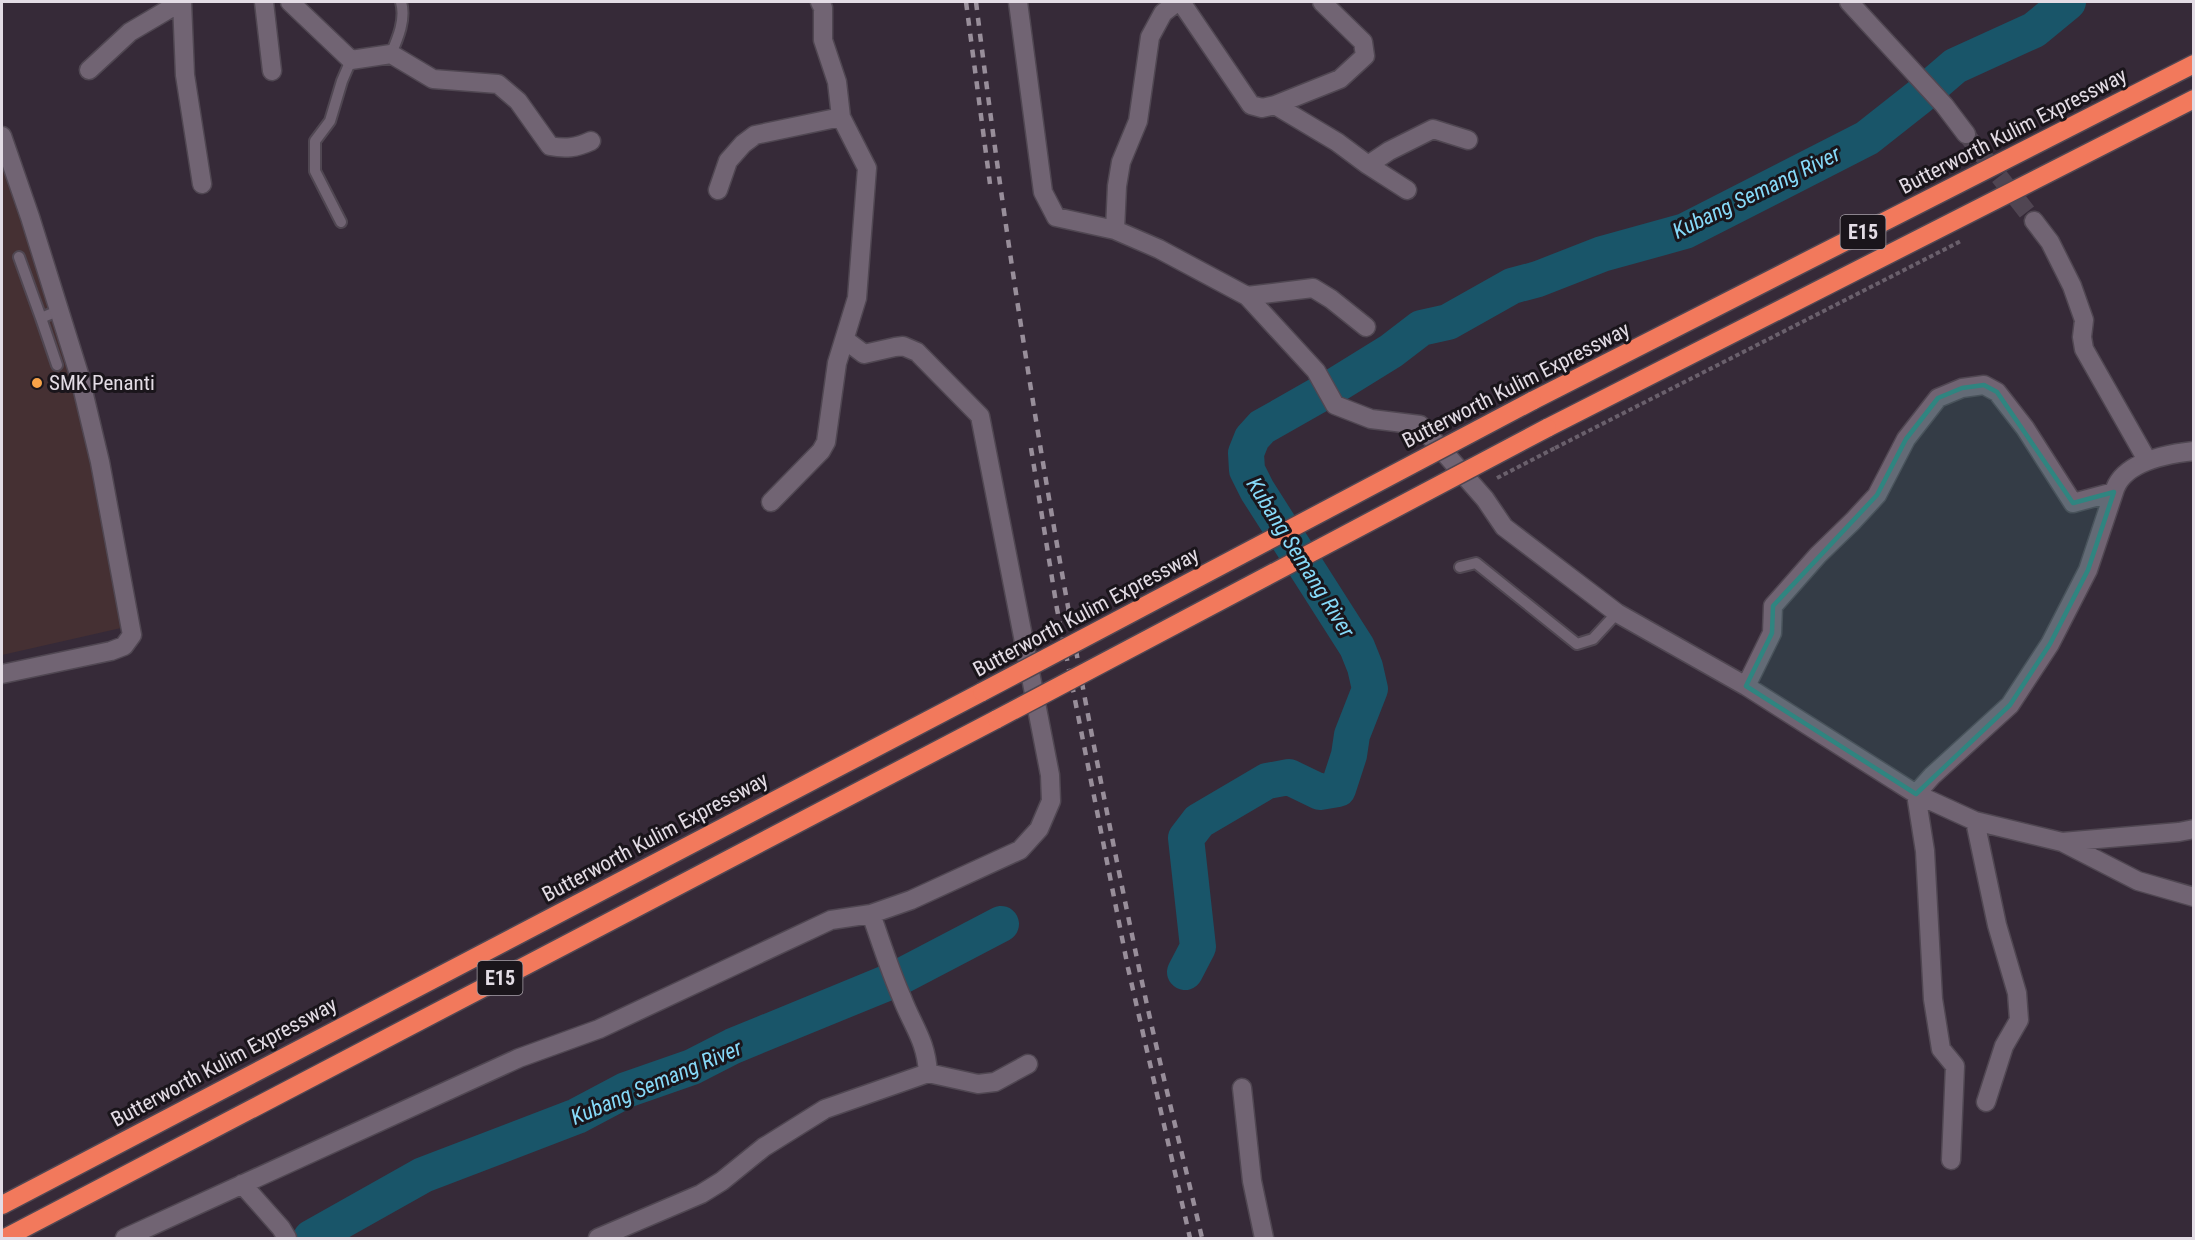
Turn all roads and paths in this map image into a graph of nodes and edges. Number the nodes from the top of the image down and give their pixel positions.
1 (182, 2) edge
2 (264, 2) edge
3 (290, 2) edge
4 (401, 2) edge
5 (820, 2) edge
6 (1018, 2) edge
7 (1179, 2) edge
8 (1322, 2) edge
9 (1850, 2) edge
10 (390, 54) junction
11 (351, 60) junction
12 (2193, 64) edge
13 (89, 70) dead end
14 (272, 71) dead end
15 (2193, 99) edge
16 (1275, 105) junction
17 (841, 117) junction
18 (1966, 134) tunnel mouth
19 (2, 136) edge
20 (1468, 140) dead end
21 (591, 141) dead end
22 (1368, 165) junction
23 (202, 184) dead end
24 (718, 189) dead end
25 (1407, 190) dead end
26 (2034, 221) tunnel mouth
27 (341, 222) dead end
28 (1115, 230) junction
29 (1970, 237) dead end
30 (19, 257) dead end
31 (1247, 296) junction
32 (60, 310) junction
33 (41, 318) junction
34 (1366, 327) dead end
35 (845, 342) junction
36 (57, 365) dead end
37 (1555, 448) dead end
38 (2193, 451) edge
39 (2147, 460) junction
40 (2114, 492) junction
41 (771, 502) dead end
42 (1460, 567) dead end
43 (1617, 613) junction
44 (2, 674) edge
45 (1746, 686) junction
46 (1916, 794) junction
47 (1975, 821) junction
48 (2193, 829) edge
49 (2062, 842) junction
50 (2193, 897) edge
51 (871, 914) junction
52 (1028, 1064) dead end
53 (928, 1073) junction
54 (1242, 1089) dead end
55 (1986, 1102) dead end
56 (1951, 1160) dead end
57 (242, 1184) junction
58 (2, 1205) edge
59 (284, 1233) edge
60 (5, 1239) edge
61 (125, 1239) edge
62 (598, 1239) edge
63 (1264, 1239) edge

1 - 13 street
1 - 23 street
2 - 14 street
3 - 11 street
4 - 10 lane
5 - 17 street
6 - 28 street
7 - 16 street
7 - 28 street
8 - 16 street
9 - 18 street
10 - 11 street
10 - 21 street
11 - 27 lane
12 - 58 highway, Butterworth Kulim Expressway / E15, bridge
15 - 60 highway, E15, bridge
16 - 22 street
17 - 24 street
17 - 35 street
19 - 32 street
20 - 22 street
22 - 25 street
26 - 39 street
28 - 31 street
29 - 37 path
30 - 33 lane
31 - 34 street
31 - 43 street
32 - 33 lane
32 - 44 street
33 - 36 lane
35 - 41 street
35 - 51 street
38 - 39 street
39 - 40 street
40 - 45 street
40 - 46 street
42 - 43 lane
43 - 45 street
45 - 46 street
46 - 47 street
46 - 56 street
47 - 49 street
47 - 55 street
48 - 49 street
49 - 50 street
51 - 53 street
51 - 57 street
52 - 53 street
53 - 62 street
54 - 63 street
57 - 59 street
57 - 61 street

